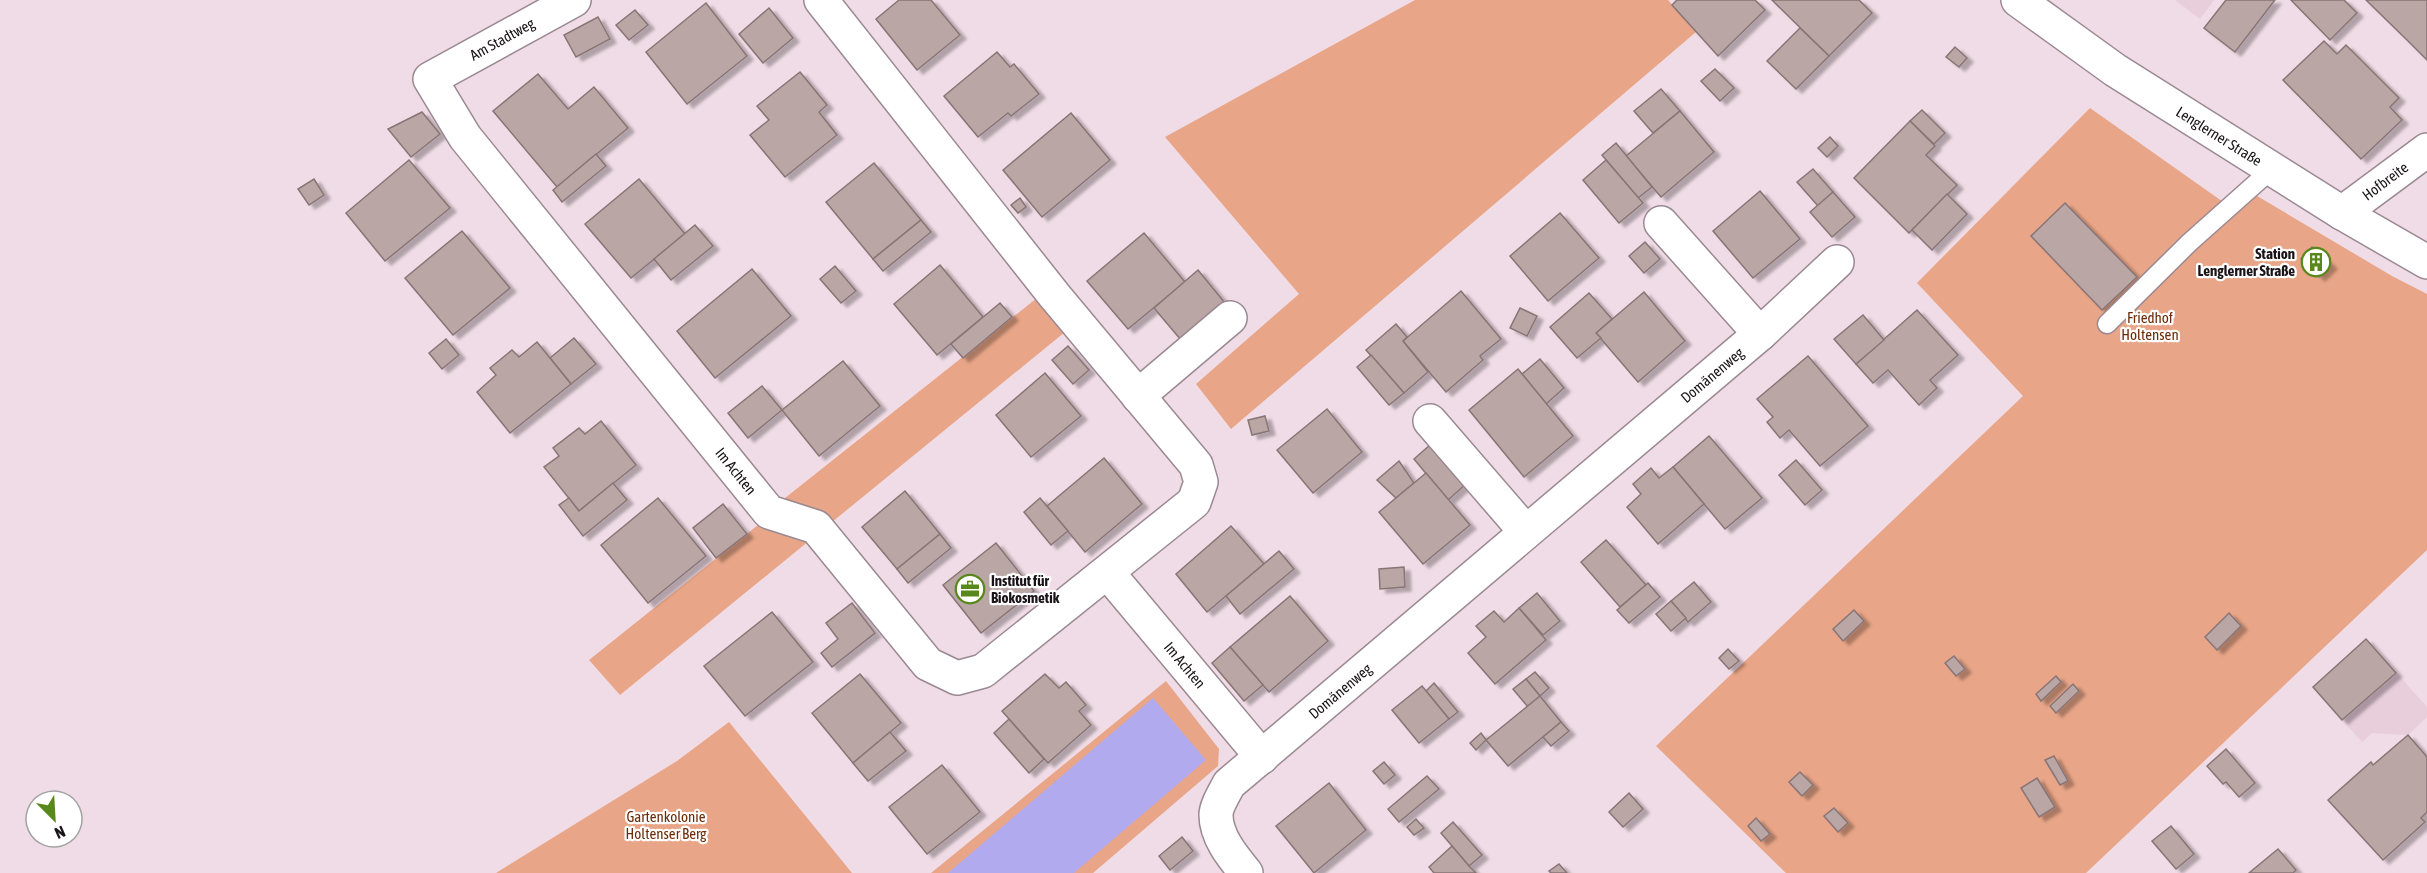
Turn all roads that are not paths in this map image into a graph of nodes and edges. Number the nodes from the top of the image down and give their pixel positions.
1 (574, 0) edge
2 (821, 0) edge
3 (2018, 0) edge
4 (430, 79) joint
5 (2427, 150) edge
6 (2272, 169) junction
7 (2343, 213) junction
8 (1661, 223) dead end
9 (1838, 262) dead end
10 (2427, 262) edge
11 (1230, 318) dead end
12 (2107, 324) dead end
13 (1760, 334) junction
14 (1138, 396) junction
15 (1430, 421) dead end
16 (1526, 532) junction
17 (1108, 573) junction
18 (1262, 757) junction
19 (1246, 873) edge

1 - 4 street, Am Stadtweg
2 - 14 street, Im Achten
3 - 6 street, Lenglerner Straße
4 - 17 street, Im Achten
5 - 7 street, Hofbreite
6 - 7 street, Lenglerner Straße
6 - 12 lane
7 - 10 street, Lenglerner Straße
8 - 13 street
9 - 13 street, Domänenweg
11 - 14 street
13 - 16 street, Domänenweg
14 - 17 street, Im Achten
15 - 16 street
16 - 18 street, Domänenweg
17 - 18 street, Im Achten
18 - 19 street, Domänenweg

